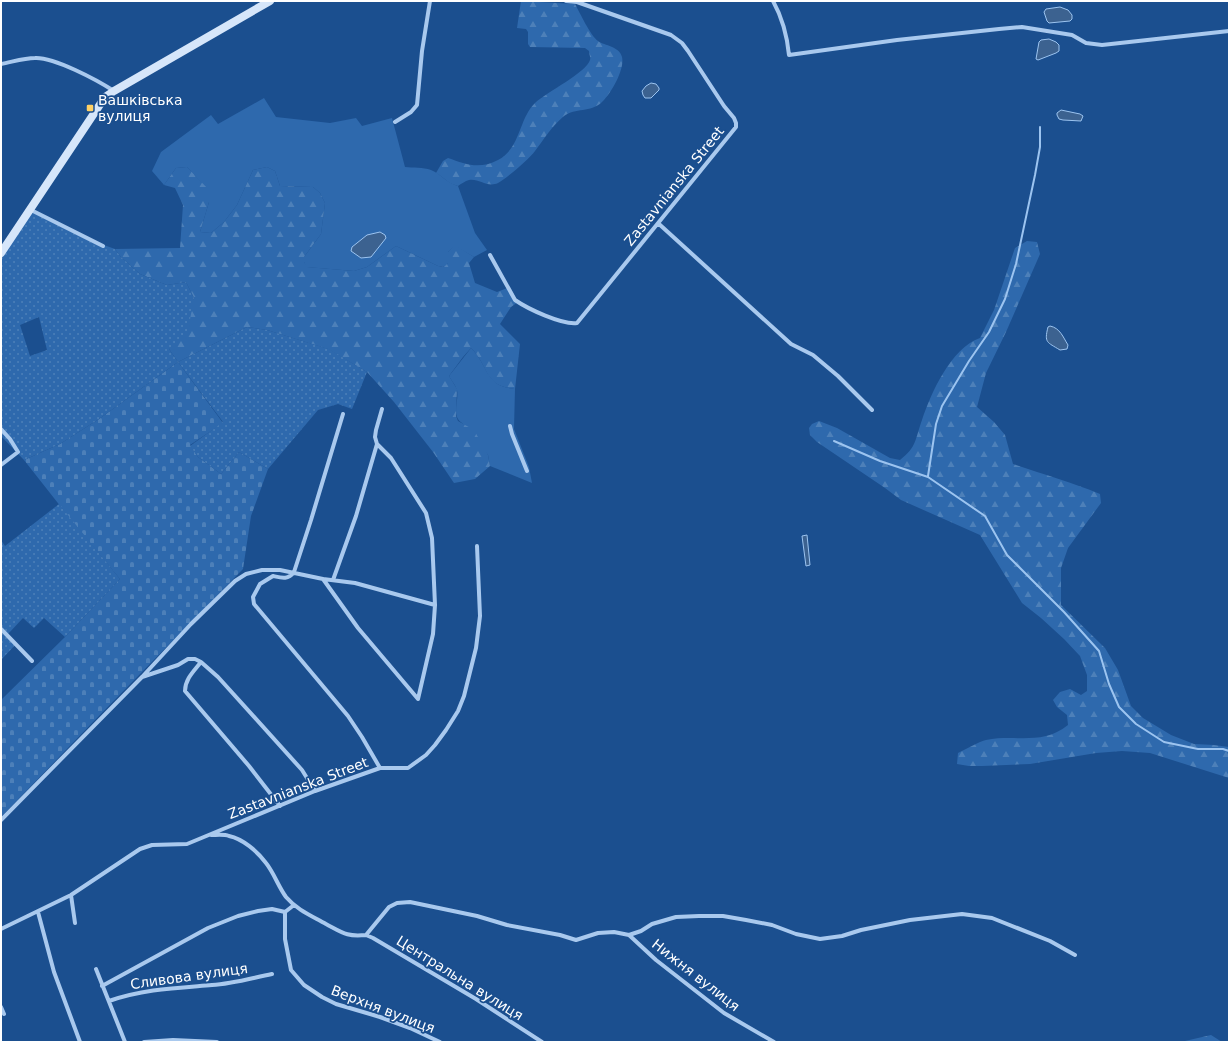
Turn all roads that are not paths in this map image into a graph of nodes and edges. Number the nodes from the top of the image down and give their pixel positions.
1 (270, 1) edge
2 (430, 1) edge
3 (566, 1) edge
4 (773, 1) edge
5 (1229, 31) edge
6 (1, 64) edge
7 (114, 91) junction
8 (395, 122) dead end
9 (31, 210) junction
10 (659, 224) junction
11 (103, 246) dead end
12 (1, 253) edge
13 (490, 255) dead end
14 (382, 409) dead end
15 (872, 410) dead end
16 (343, 414) dead end
17 (510, 426) dead end
18 (1, 429) edge
19 (377, 444) junction
20 (1, 465) edge
21 (527, 471) dead end
22 (477, 546) dead end
23 (294, 572) junction
24 (323, 579) junction
25 (333, 580) junction
26 (435, 605) junction
27 (1, 629) edge
28 (32, 661) dead end
29 (201, 662) junction
30 (142, 677) junction
31 (380, 768) junction
32 (315, 791) junction
33 (280, 806) junction
34 (1, 820) edge
35 (211, 834) junction
36 (71, 895) junction
37 (294, 905) junction
38 (38, 912) junction
39 (285, 912) junction
40 (75, 923) dead end
41 (1, 929) edge
42 (366, 935) junction
43 (629, 935) junction
44 (1076, 955) dead end
45 (96, 969) dead end
46 (272, 974) dead end
47 (102, 986) junction
48 (109, 1001) junction
49 (1, 1007) edge
50 (4, 1014) dead end
51 (80, 1042) edge
52 (126, 1042) edge
53 (144, 1042) edge
54 (217, 1042) edge
55 (440, 1042) edge
56 (542, 1042) edge
57 (774, 1042) edge

1 - 7 street
2 - 8 street
3 - 10 street, Zastavnianska Street
4 - 5 street
6 - 7 street
7 - 9 street
9 - 11 street
9 - 12 street
10 - 13 street, Zastavnianska Street
10 - 15 street
14 - 19 street
16 - 23 street
17 - 21 street
18 - 20 street
19 - 25 street
19 - 26 street
22 - 31 street, Zastavnianska Street
23 - 24 street
23 - 30 street
23 - 31 street
24 - 25 street
24 - 26 street
25 - 26 street
27 - 28 street
29 - 30 street
29 - 32 street
29 - 33 street
30 - 34 street
31 - 32 street, Zastavnianska Street
32 - 33 street, Zastavnianska Street
33 - 35 street, Zastavnianska Street
35 - 36 street, Zastavnianska Street
35 - 37 street
36 - 38 street, Zastavnianska Street
36 - 40 street
37 - 39 street
37 - 42 street
38 - 41 street, Zastavnianska Street
38 - 51 street
39 - 47 street
39 - 55 street, Верхня вулиця
42 - 43 street
42 - 56 street, Центральна вулиця
43 - 44 street
43 - 57 street, Нижня вулиця
45 - 47 street
46 - 48 street, Сливова вулиця
47 - 48 street
48 - 52 street
49 - 50 street
53 - 54 street

